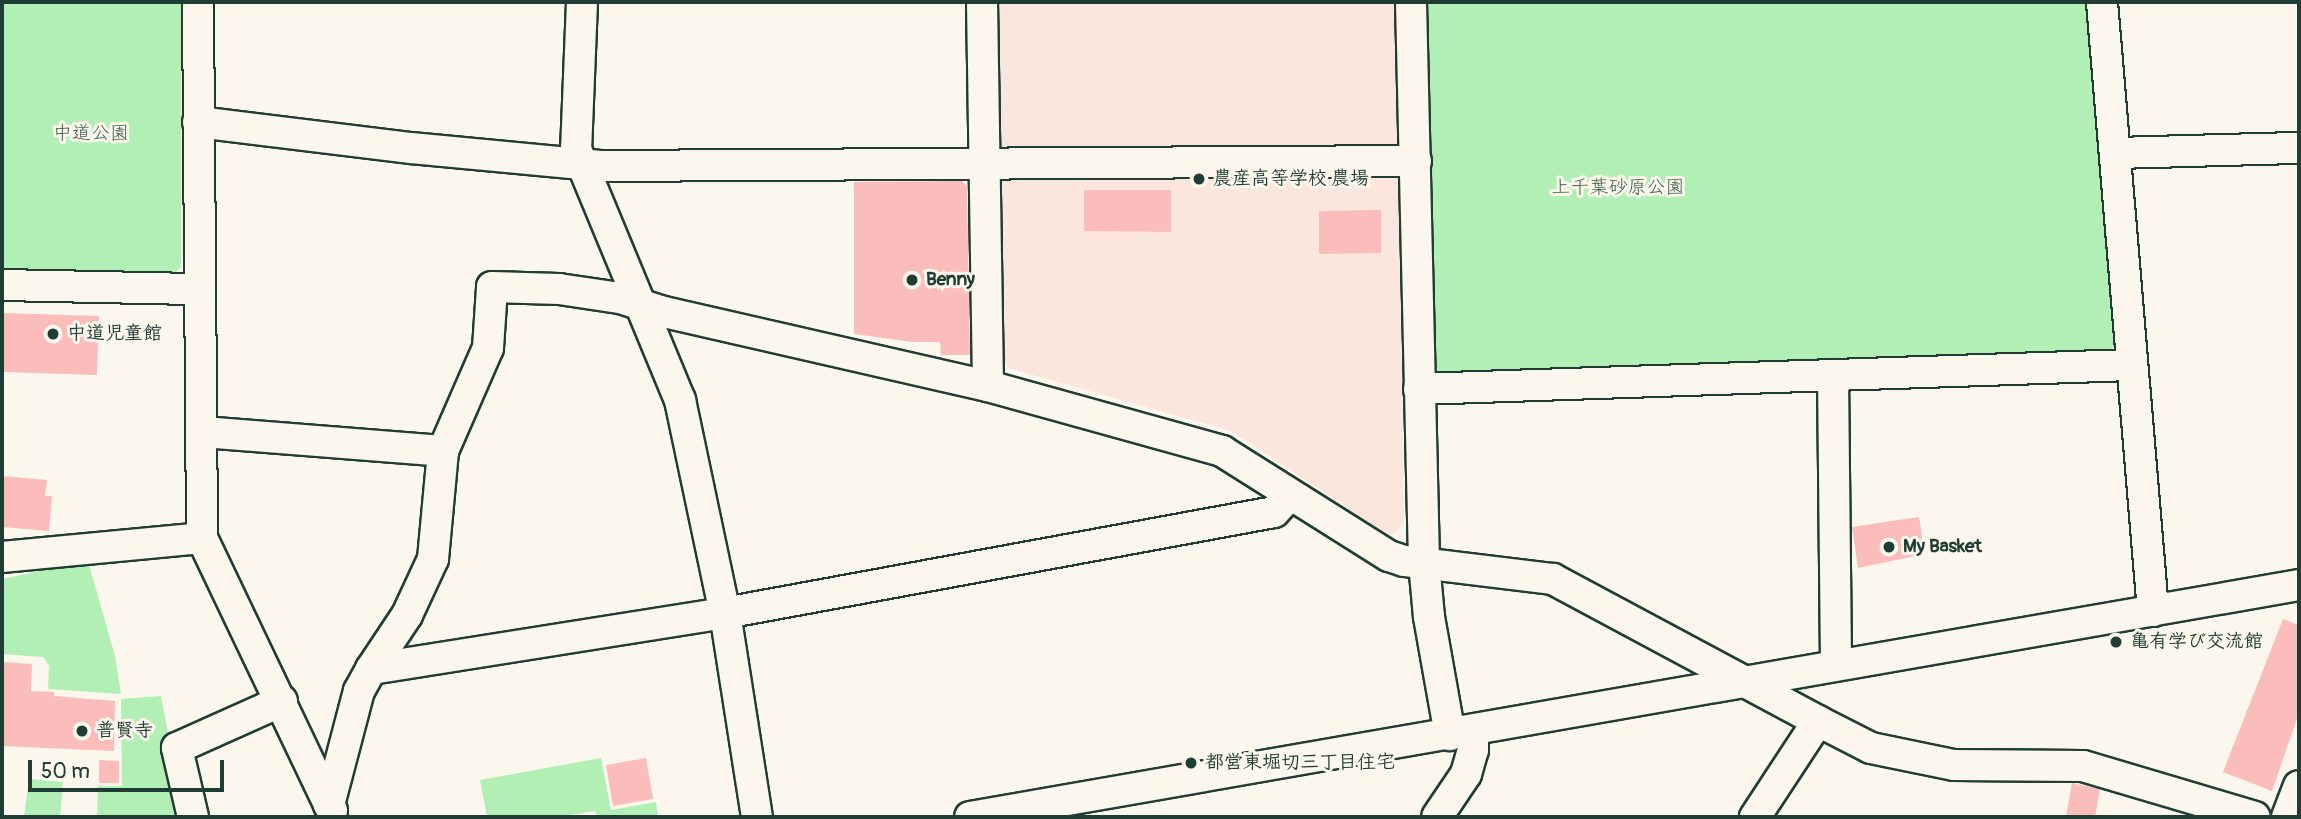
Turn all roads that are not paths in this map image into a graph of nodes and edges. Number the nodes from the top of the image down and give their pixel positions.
1 (198, 2) edge
2 (582, 2) edge
3 (982, 2) edge
4 (1411, 2) edge
5 (2102, 2) edge
6 (198, 122) junction
7 (2299, 148) edge
8 (2116, 153) junction
9 (1416, 161) junction
10 (581, 164) junction
11 (984, 164) junction
12 (2, 285) edge
13 (200, 289) junction
14 (640, 304) junction
15 (2132, 365) junction
16 (1833, 375) junction
17 (988, 386) junction
18 (1419, 390) junction
19 (202, 432) junction
20 (443, 451) junction
21 (1290, 495) junction
22 (202, 538) junction
23 (2, 557) edge
24 (1424, 564) junction
25 (2299, 585) edge
26 (2153, 611) junction
27 (725, 613) junction
28 (1836, 666) junction
29 (370, 669) junction
30 (1746, 683) junction
31 (282, 701) junction
32 (1818, 721) junction
33 (1462, 733) junction
34 (2299, 786) edge
35 (332, 811) edge
36 (193, 817) edge
37 (757, 817) edge
38 (970, 817) edge
39 (1437, 817) edge
40 (1755, 817) edge
41 (2255, 817) edge
42 (2287, 817) edge

1 - 6 street
2 - 10 street
3 - 11 street
4 - 9 street
5 - 8 street
6 - 10 street
6 - 13 street
7 - 8 street
8 - 15 street
9 - 11 street
9 - 18 street
10 - 11 street
10 - 14 street
11 - 17 street
12 - 13 street
13 - 19 street
14 - 17 street
14 - 20 street
14 - 27 street
15 - 16 street
15 - 26 street
16 - 18 street
16 - 28 street
17 - 21 street
18 - 24 street
19 - 20 street
19 - 22 street
20 - 29 street
21 - 24 street
21 - 27 street
22 - 23 street
22 - 31 street
24 - 30 street
24 - 33 street
25 - 26 street
26 - 28 street
27 - 29 street
27 - 37 street
28 - 30 street
29 - 35 street
30 - 32 street
30 - 33 street
31 - 35 street
31 - 36 street
32 - 40 street
32 - 41 street
33 - 38 street
33 - 39 street
34 - 42 street

